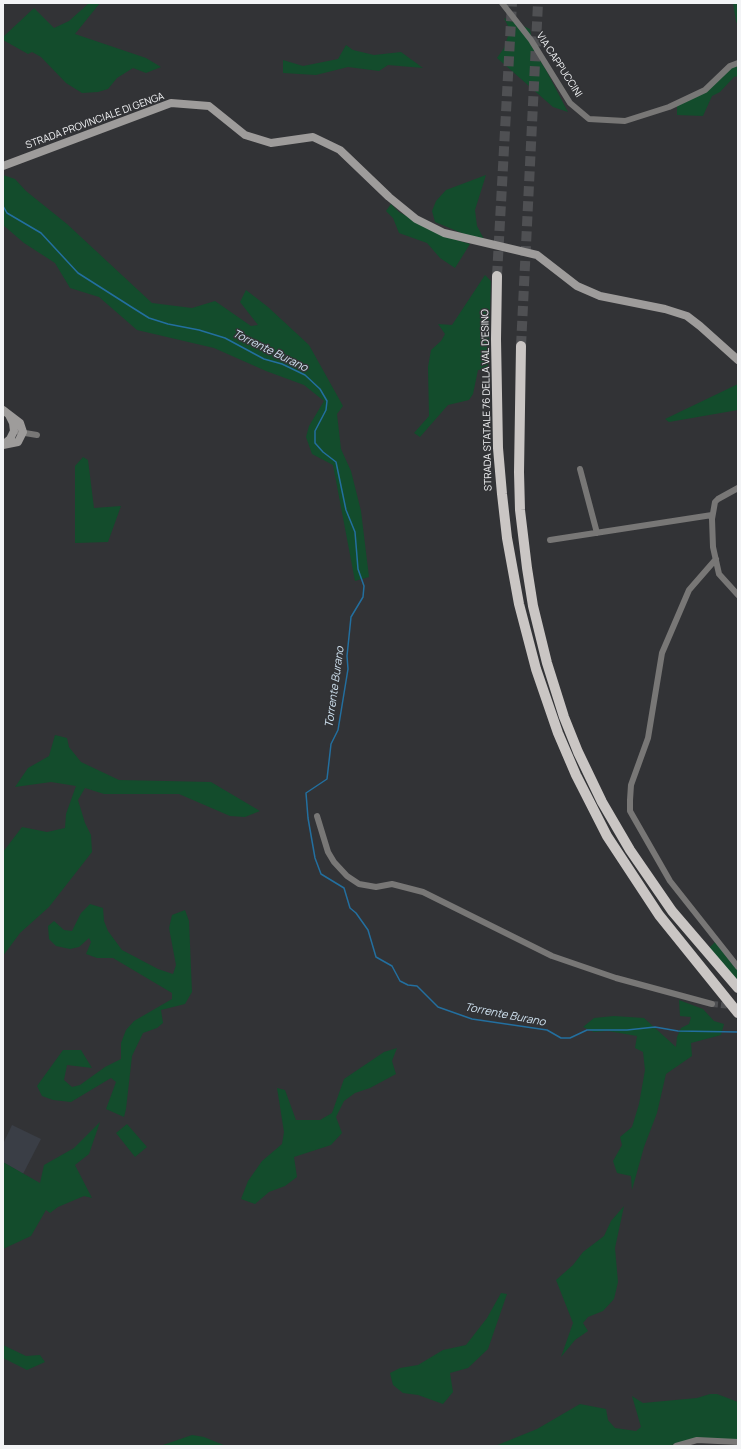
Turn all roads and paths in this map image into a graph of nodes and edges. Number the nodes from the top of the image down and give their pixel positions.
1 (502, 3) edge
2 (738, 64) edge
3 (3, 166) edge
4 (497, 276) tunnel mouth
5 (521, 346) tunnel mouth
6 (738, 360) edge
7 (6, 412) edge
8 (14, 431) junction
9 (23, 432) junction
10 (37, 435) dead end
11 (3, 445) edge
12 (580, 469) dead end
13 (738, 488) edge
14 (712, 515) junction
15 (597, 533) junction
16 (550, 540) dead end
17 (716, 559) junction
18 (738, 595) edge
19 (317, 816) dead end
20 (738, 967) edge
21 (738, 988) edge
22 (712, 1004) tunnel mouth
23 (738, 1013) edge
24 (738, 1442) edge
25 (676, 1446) edge

1 - 2 street, VIA CAPPUCCINI
3 - 6 main road, STRADA PROVINCIALE DI GENGA
4 - 23 highway, STRADA STATALE 76 DELLA VAL D'ESINO
5 - 21 highway
7 - 8 main road
7 - 9 main road
8 - 9 street
8 - 11 main road
9 - 10 street
9 - 11 main road
12 - 15 street
13 - 14 street
14 - 15 street
14 - 17 street
15 - 16 street
17 - 18 street
17 - 20 street
19 - 22 street
24 - 25 street

